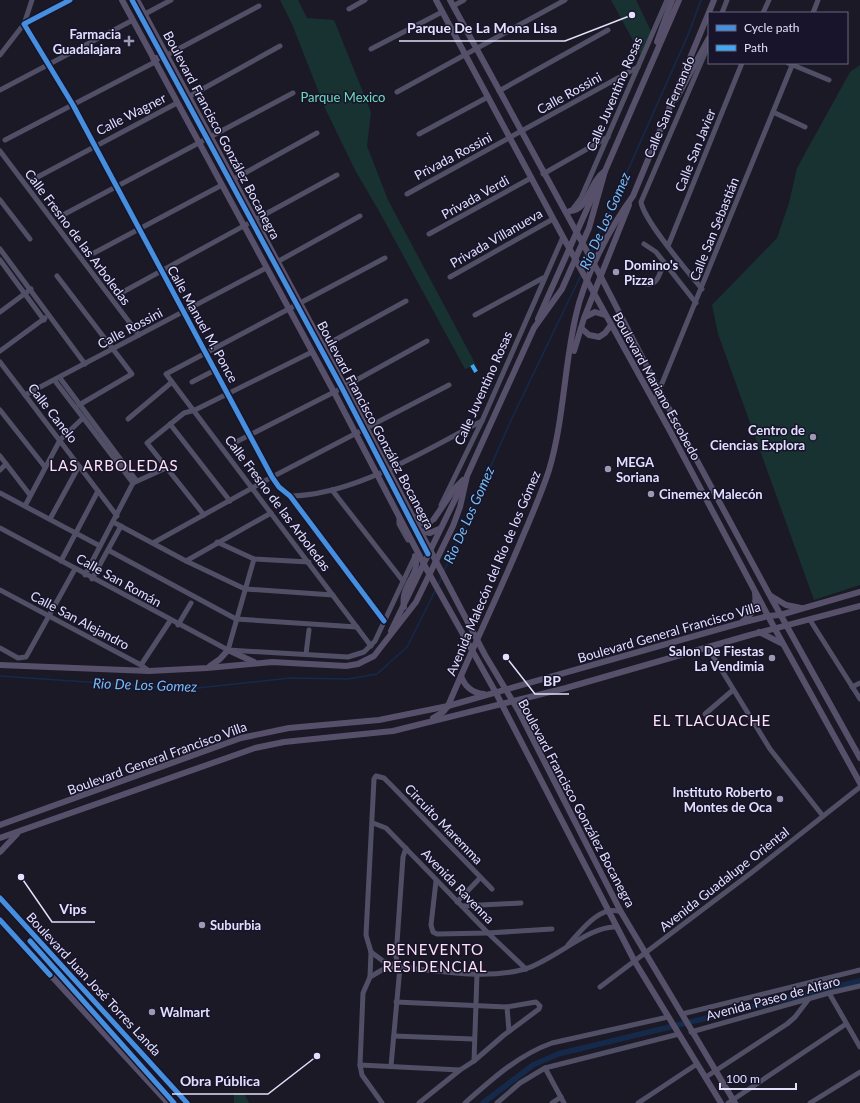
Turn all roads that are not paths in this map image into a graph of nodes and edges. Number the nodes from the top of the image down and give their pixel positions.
1 (32, 0) edge
2 (70, 0) edge
3 (122, 0) edge
4 (137, 0) edge
5 (171, 0) edge
6 (364, 0) edge
7 (436, 0) edge
8 (464, 0) edge
9 (565, 0) edge
10 (667, 0) edge
11 (672, 0) edge
12 (679, 0) edge
13 (714, 0) edge
14 (728, 0) edge
15 (768, 0) edge
16 (818, 0) edge
17 (452, 3) edge
18 (259, 6) dead end
19 (349, 9) dead end
20 (442, 12) junction
21 (709, 12) edge
22 (722, 12) edge
23 (763, 12) edge
24 (813, 12) edge
25 (145, 14) junction
26 (708, 14) edge
27 (133, 20) junction
28 (24, 24) junction
29 (608, 30) dead end
30 (708, 40) edge
31 (708, 45) edge
32 (280, 46) dead end
33 (371, 49) dead end
34 (477, 49) junction
35 (166, 54) junction
36 (0, 55) edge
37 (465, 55) junction
38 (653, 58) junction
39 (154, 60) junction
40 (50, 64) junction
41 (742, 64) edge
42 (791, 64) edge
43 (638, 67) junction
44 (829, 80) dead end
45 (0, 90) edge
46 (499, 91) junction
47 (397, 92) dead end
48 (293, 93) dead end
49 (190, 96) junction
50 (488, 97) junction
51 (177, 103) junction
52 (73, 105) junction
53 (667, 111) junction
54 (773, 112) junction
55 (805, 126) dead end
56 (521, 132) junction
57 (316, 133) dead end
58 (419, 134) dead end
59 (211, 137) junction
60 (608, 137) junction
61 (510, 138) junction
62 (5, 140) dead end
63 (200, 142) junction
64 (95, 146) junction
65 (0, 151) edge
66 (604, 171) junction
67 (544, 174) junction
68 (338, 175) dead end
69 (531, 178) junction
70 (234, 179) junction
71 (32, 180) dead end
72 (222, 185) junction
73 (549, 185) junction
74 (117, 187) junction
75 (538, 191) junction
76 (407, 194) dead end
77 (633, 196) junction
78 (0, 200) edge
79 (559, 202) junction
80 (567, 212) junction
81 (61, 216) dead end
82 (360, 216) dead end
83 (553, 219) junction
84 (256, 220) junction
85 (244, 226) junction
86 (139, 228) junction
87 (577, 233) junction
88 (429, 234) dead end
89 (563, 237) junction
90 (30, 240) dead end
91 (644, 244) dead end
92 (668, 246) junction
93 (0, 248) edge
94 (569, 248) junction
95 (94, 253) dead end
96 (385, 258) dead end
97 (0, 260) edge
98 (277, 262) junction
99 (664, 263) junction
100 (606, 266) junction
101 (266, 268) junction
102 (161, 271) junction
103 (57, 276) dead end
104 (600, 276) junction
105 (450, 278) dead end
106 (544, 278) junction
107 (646, 284) dead end
108 (31, 289) junction
109 (702, 289) junction
110 (593, 292) junction
111 (609, 292) junction
112 (121, 293) dead end
113 (24, 294) junction
114 (406, 301) dead end
115 (696, 303) junction
116 (300, 304) junction
117 (288, 310) junction
118 (0, 311) edge
119 (183, 312) junction
120 (475, 315) dead end
121 (49, 316) junction
122 (607, 317) junction
123 (584, 318) junction
124 (44, 320) junction
125 (611, 325) junction
126 (534, 328) junction
127 (581, 328) junction
128 (139, 335) junction
129 (427, 341) dead end
130 (324, 346) junction
131 (114, 350) junction
132 (0, 351) edge
133 (312, 352) junction
134 (206, 354) junction
135 (0, 362) edge
136 (85, 364) junction
137 (215, 370) junction
138 (60, 378) junction
139 (566, 380) junction
140 (54, 381) junction
141 (172, 382) junction
142 (192, 382) dead end
143 (449, 385) dead end
144 (345, 386) junction
145 (659, 390) junction
146 (334, 392) junction
147 (228, 394) junction
148 (25, 395) junction
149 (654, 403) junction
150 (79, 404) junction
151 (0, 410) edge
152 (195, 410) junction
153 (83, 418) junction
154 (128, 420) dead end
155 (482, 421) junction
156 (170, 424) junction
157 (367, 427) junction
158 (670, 431) junction
159 (682, 432) junction
160 (355, 433) junction
161 (251, 435) junction
162 (60, 440) junction
163 (236, 442) dead end
164 (0, 456) edge
165 (6, 464) junction
166 (79, 466) junction
167 (45, 467) junction
168 (166, 468) junction
169 (388, 469) junction
170 (0, 470) edge
171 (377, 476) junction
172 (467, 476) junction
173 (272, 477) junction
174 (135, 482) junction
175 (252, 488) junction
176 (98, 490) junction
177 (332, 490) junction
178 (0, 493) edge
179 (30, 495) junction
180 (290, 496) junction
181 (230, 501) junction
182 (25, 506) junction
183 (410, 512) junction
184 (271, 513) junction
185 (204, 515) junction
186 (399, 515) junction
187 (117, 516) junction
188 (50, 519) junction
189 (434, 519) junction
190 (113, 522) junction
191 (121, 526) junction
192 (0, 528) edge
193 (439, 530) junction
194 (420, 531) junction
195 (75, 533) junction
196 (217, 542) junction
197 (153, 544) junction
198 (100, 546) junction
199 (108, 550) junction
200 (432, 553) junction
201 (415, 556) junction
202 (254, 559) junction
203 (61, 561) junction
204 (186, 561) junction
205 (309, 562) junction
206 (424, 563) junction
207 (75, 569) junction
208 (85, 575) junction
209 (92, 578) junction
210 (403, 581) junction
211 (245, 589) junction
212 (0, 590) edge
213 (754, 590) junction
214 (860, 592) edge
215 (769, 594) junction
216 (333, 595) junction
217 (191, 603) dead end
218 (860, 606) edge
219 (404, 607) junction
220 (802, 608) junction
221 (780, 615) junction
222 (768, 616) junction
223 (50, 617) junction
224 (236, 619) junction
225 (384, 620) junction
226 (810, 620) junction
227 (170, 621) junction
228 (737, 624) junction
229 (178, 625) junction
230 (787, 626) junction
231 (357, 627) junction
232 (775, 629) junction
233 (308, 630) dead end
234 (759, 632) junction
235 (477, 639) junction
236 (384, 644) junction
237 (784, 645) junction
238 (371, 646) junction
239 (0, 648) edge
240 (708, 648) junction
241 (228, 650) junction
242 (472, 651) junction
243 (306, 654) junction
244 (255, 662) junction
245 (0, 665) edge
246 (141, 665) junction
247 (208, 668) junction
248 (149, 671) junction
249 (461, 676) junction
250 (860, 683) edge
251 (852, 687) junction
252 (506, 690) junction
253 (733, 690) junction
254 (496, 693) junction
255 (488, 695) junction
256 (524, 698) junction
257 (860, 699) edge
258 (512, 700) junction
259 (501, 703) junction
260 (448, 706) junction
261 (518, 710) junction
262 (705, 714) dead end
263 (407, 728) junction
264 (860, 758) edge
265 (860, 783) edge
266 (860, 786) edge
267 (823, 816) junction
268 (373, 823) junction
269 (0, 824) edge
270 (20, 831) junction
271 (0, 838) edge
272 (406, 848) junction
273 (0, 852) edge
274 (480, 878) junction
275 (436, 880) junction
276 (492, 889) dead end
277 (0, 898) edge
278 (457, 902) junction
279 (521, 903) dead end
280 (462, 906) junction
281 (608, 910) junction
282 (621, 912) junction
283 (0, 920) edge
284 (616, 927) junction
285 (552, 929) dead end
286 (488, 933) junction
287 (566, 948) junction
288 (371, 952) junction
289 (645, 953) junction
290 (635, 962) junction
291 (399, 967) junction
292 (526, 968) junction
293 (860, 970) edge
294 (477, 974) junction
295 (370, 977) junction
296 (860, 986) edge
297 (600, 987) dead end
298 (829, 993) junction
299 (808, 1000) junction
300 (396, 1002) junction
301 (476, 1005) junction
302 (507, 1007) junction
303 (683, 1016) junction
304 (669, 1019) junction
305 (846, 1024) junction
306 (690, 1030) junction
307 (509, 1031) junction
308 (678, 1032) junction
309 (394, 1036) junction
310 (474, 1039) junction
311 (860, 1047) edge
312 (474, 1061) junction
313 (697, 1064) junction
314 (360, 1065) junction
315 (391, 1066) junction
316 (545, 1068) junction
317 (460, 1070) junction
318 (715, 1071) junction
319 (860, 1072) edge
320 (706, 1077) junction
321 (561, 1097) junction
322 (732, 1102) edge
323 (168, 1103) edge
324 (187, 1103) edge
325 (382, 1103) edge
326 (419, 1103) edge
327 (465, 1103) edge
328 (497, 1103) edge
329 (552, 1103) edge
330 (564, 1103) edge
331 (638, 1103) edge
332 (722, 1103) edge
333 (810, 1103) edge

1 - 28 street
2 - 28 street
3 - 27 main road, Boulevard Francisco González Bocanegra
4 - 25 main road, Boulevard Francisco González Bocanegra
5 - 25 street
6 - 19 street
7 - 20 main road, Boulevard Mariano Escobedo
8 - 17 street
9 - 34 street
10 - 43 street, Calle Juventino Rosas
11 - 38 main road
12 - 38 main road
13 - 21 main road, Avenida Malecón del Río de los Gómez
14 - 22 street
15 - 23 street
16 - 24 street
17 - 34 main road, Boulevard Mariano Escobedo
18 - 35 street
20 - 33 street
20 - 37 main road, Boulevard Mariano Escobedo
25 - 35 main road, Boulevard Francisco González Bocanegra
26 - 53 main road, Avenida Malecón del Río de los Gómez
27 - 39 main road, Boulevard Francisco González Bocanegra
27 - 40 street
28 - 36 street
28 - 40 street, Calle Manuel M. Ponce
29 - 46 street
30 - 53 main road
31 - 92 street, Calle San Fernando
32 - 49 street
34 - 37 street
34 - 46 main road, Boulevard Mariano Escobedo
35 - 39 main road
35 - 49 main road, Boulevard Francisco González Bocanegra
37 - 47 street
37 - 50 main road, Boulevard Mariano Escobedo
38 - 66 main road
39 - 51 main road, Boulevard Francisco González Bocanegra
39 - 52 street
40 - 45 street
40 - 52 street, Calle Manuel M. Ponce
41 - 92 street, Calle San Javier
42 - 44 street
42 - 54 street, Calle San Sebastián
43 - 56 street, Calle Rossini
43 - 60 street, Calle Juventino Rosas
46 - 56 main road, Boulevard Mariano Escobedo
48 - 59 street
49 - 59 main road, Boulevard Francisco González Bocanegra
50 - 58 street
50 - 61 main road, Boulevard Mariano Escobedo
51 - 63 main road, Boulevard Francisco González Bocanegra
51 - 64 street, Calle Wagner
52 - 62 street
52 - 64 street, Calle Manuel M. Ponce
53 - 77 main road, Avenida Malecón del Río de los Gómez
54 - 55 street
54 - 109 street, Calle San Sebastián
56 - 61 street, Calle Rossini
56 - 67 main road, Boulevard Mariano Escobedo
57 - 70 street
59 - 63 street
59 - 70 main road, Boulevard Francisco González Bocanegra
60 - 67 street
60 - 80 street, Calle Juventino Rosas
61 - 69 main road, Boulevard Mariano Escobedo
61 - 76 street, Privada Rossini
63 - 72 main road, Boulevard Francisco González Bocanegra
63 - 74 street
64 - 71 street, Calle Wagner
64 - 74 street, Calle Manuel M. Ponce
65 - 128 street, Calle Fresno de las Arboledas
66 - 80 main road
66 - 87 main road
66 - 126 main road
67 - 73 main road, Boulevard Mariano Escobedo
68 - 84 street
69 - 75 main road, Boulevard Mariano Escobedo
69 - 88 street, Privada Verdi
70 - 84 main road, Boulevard Francisco González Bocanegra
72 - 85 main road, Boulevard Francisco González Bocanegra
72 - 86 street
73 - 75 main road
73 - 79 main road, Boulevard Mariano Escobedo
74 - 81 street
74 - 86 street, Calle Manuel M. Ponce
75 - 83 main road, Boulevard Mariano Escobedo
77 - 100 main road
77 - 139 main road, Avenida Malecón del Río de los Gómez
78 - 90 street
79 - 80 main road, Boulevard Mariano Escobedo
79 - 83 main road
80 - 87 main road, Boulevard Mariano Escobedo
82 - 98 street
83 - 89 main road, Boulevard Mariano Escobedo
83 - 105 street, Privada Villanueva
84 - 85 street
84 - 98 main road, Boulevard Francisco González Bocanegra
85 - 101 main road, Boulevard Francisco González Bocanegra
85 - 102 street
86 - 95 street
86 - 102 street, Calle Manuel M. Ponce
87 - 94 main road
87 - 104 main road, Boulevard Mariano Escobedo
89 - 94 main road, Boulevard Mariano Escobedo
89 - 106 street, Calle Juventino Rosas
91 - 99 street
92 - 109 street
93 - 108 street
94 - 110 main road, Boulevard Mariano Escobedo
94 - 126 main road
96 - 116 street
97 - 113 street
98 - 116 main road, Boulevard Francisco González Bocanegra
99 - 107 street
99 - 115 street
100 - 104 main road
100 - 111 main road
101 - 117 main road, Boulevard Francisco González Bocanegra
101 - 119 street, Calle Rossini
102 - 112 street
102 - 119 street, Calle Manuel M. Ponce
103 - 131 street
104 - 110 main road
104 - 111 main road, Boulevard Mariano Escobedo
106 - 120 street
106 - 155 street, Calle Juventino Rosas
108 - 113 street
108 - 121 street
109 - 115 street, Calle San Sebastián
110 - 122 main road, Boulevard Mariano Escobedo
110 - 123 main road
111 - 145 main road, Boulevard Mariano Escobedo
113 - 118 street
113 - 124 street
114 - 130 street
115 - 145 street, Calle San Sebastián
116 - 117 street
116 - 130 main road, Boulevard Francisco González Bocanegra
117 - 133 main road, Boulevard Francisco González Bocanegra
117 - 134 street
119 - 128 street, Calle Rossini
119 - 134 street, Calle Manuel M. Ponce
121 - 124 street
121 - 136 street
122 - 123 main road
122 - 125 main road, Boulevard Mariano Escobedo
123 - 127 main road
124 - 132 street
125 - 127 main road
125 - 149 main road, Boulevard Mariano Escobedo
126 - 172 main road
127 - 139 main road
128 - 131 street, Calle Rossini
129 - 144 street
130 - 144 main road, Boulevard Francisco González Bocanegra
131 - 136 street, Calle Rossini
131 - 150 street
133 - 146 main road, Boulevard Francisco González Bocanegra
133 - 147 street
134 - 137 street, Calle Manuel M. Ponce
134 - 141 street, Calle Fresno de las Arboledas
135 - 148 street, Calle Canelo
136 - 138 street, Calle Rossini
137 - 142 street
137 - 147 street, Calle Manuel M. Ponce
138 - 140 street, Calle Rossini
138 - 150 street
139 - 235 main road, Avenida Malecón del Río de los Gómez
140 - 148 street, Calle Rossini
140 - 153 street
141 - 152 street, Calle Fresno de las Arboledas
141 - 154 street
143 - 157 street
144 - 146 street
144 - 157 main road, Boulevard Francisco González Bocanegra
145 - 149 street, Calle San Sebastián
145 - 159 main road, Boulevard Mariano Escobedo
146 - 160 main road, Boulevard Francisco González Bocanegra
146 - 161 street
147 - 152 street
147 - 161 street, Calle Manuel M. Ponce
148 - 162 street, Calle Canelo
149 - 158 main road, Boulevard Mariano Escobedo
150 - 174 street
151 - 167 street
152 - 156 street
152 - 175 street, Calle Fresno de las Arboledas
153 - 162 street
153 - 174 street
155 - 169 street
155 - 189 street, Calle Juventino Rosas
156 - 168 street
156 - 181 street
157 - 160 street
157 - 169 main road, Boulevard Francisco González Bocanegra
158 - 159 main road
158 - 213 main road, Boulevard Mariano Escobedo
159 - 215 main road, Boulevard Mariano Escobedo
160 - 171 main road, Boulevard Francisco González Bocanegra
160 - 173 street
161 - 163 street
161 - 173 street, Calle Manuel M. Ponce
162 - 166 street, Calle Canelo
162 - 167 street
164 - 165 street
165 - 170 street
165 - 179 street
166 - 176 street, Calle Canelo
166 - 188 street
167 - 179 street
168 - 174 street
168 - 185 street
169 - 171 street
169 - 183 main road, Boulevard Francisco González Bocanegra
171 - 177 street
171 - 186 main road, Boulevard Francisco González Bocanegra
172 - 189 main road
172 - 193 main road
172 - 236 main road
173 - 175 street
173 - 180 street, Calle Manuel M. Ponce
174 - 187 street
175 - 181 street
175 - 184 street, Calle Fresno de las Arboledas
176 - 187 street, Calle Canelo
176 - 195 street
177 - 180 street
177 - 210 street
178 - 182 street
179 - 182 street
180 - 225 street, Calle Manuel M. Ponce
181 - 185 street
182 - 188 street
183 - 189 street
183 - 194 main road, Boulevard Francisco González Bocanegra
184 - 196 street
184 - 205 street, Calle Fresno de las Arboledas
185 - 197 street
186 - 201 street, Boulevard Francisco González Bocanegra
186 - 206 main road, Boulevard Francisco González Bocanegra
187 - 190 street
188 - 195 street
190 - 191 street
190 - 198 street
191 - 197 street
191 - 199 street
192 - 203 street, Calle San Román
193 - 194 main road
193 - 200 main road
194 - 200 main road, Boulevard Francisco González Bocanegra
195 - 198 street
195 - 203 street
196 - 202 street
196 - 204 street
197 - 204 street
198 - 208 street
199 - 209 street
199 - 224 street
200 - 206 main road
200 - 235 main road, Boulevard Francisco González Bocanegra
201 - 210 street
201 - 219 main road
202 - 205 street
202 - 211 street
203 - 207 street, Calle San Román
204 - 211 street
205 - 216 street, Calle Fresno de las Arboledas
206 - 219 main road
206 - 242 main road, Boulevard Francisco González Bocanegra
207 - 208 street, Calle San Román
207 - 223 street
208 - 209 street, Calle San Román
209 - 227 street, Calle San Román
210 - 225 street
211 - 216 street
211 - 224 street
212 - 223 street, Calle San Alejandro
213 - 222 main road, Boulevard Mariano Escobedo
213 - 228 main road
214 - 220 main road, Boulevard General Francisco Villa
215 - 220 main road
215 - 221 main road, Boulevard Mariano Escobedo
216 - 231 street, Calle Fresno de las Arboledas
217 - 229 street
218 - 226 main road, Boulevard General Francisco Villa
219 - 236 main road
220 - 221 main road, Boulevard General Francisco Villa
221 - 222 main road, Boulevard General Francisco Villa
221 - 230 main road, Boulevard Mariano Escobedo
222 - 228 main road, Boulevard General Francisco Villa
222 - 232 main road, Boulevard Mariano Escobedo
223 - 239 street
223 - 246 street, Calle San Alejandro
224 - 231 street
224 - 241 street
225 - 238 street
226 - 230 main road, Boulevard General Francisco Villa
226 - 251 street
227 - 229 street, Calle San Román
227 - 246 street
228 - 252 main road, Boulevard General Francisco Villa
229 - 241 street, Calle San Román
230 - 232 main road, Boulevard General Francisco Villa
230 - 264 main road, Boulevard Mariano Escobedo
231 - 238 street, Calle Fresno de las Arboledas
232 - 234 main road, Boulevard General Francisco Villa
232 - 237 main road, Boulevard Mariano Escobedo
233 - 243 street
234 - 237 main road
234 - 240 main road, Boulevard General Francisco Villa
235 - 242 main road, Avenida Malecón del Río de los Gómez
235 - 252 main road, Boulevard Francisco González Bocanegra
236 - 244 main road
237 - 265 main road, Boulevard Mariano Escobedo
238 - 243 street
240 - 253 street
240 - 256 main road, Boulevard General Francisco Villa
241 - 243 street
241 - 244 main road
241 - 247 main road
242 - 249 main road, Avenida Malecón del Río de los Gómez
242 - 254 main road, Boulevard Francisco González Bocanegra
244 - 247 main road
245 - 248 main road
246 - 248 street, Calle San Alejandro
247 - 248 main road
249 - 255 main road
249 - 260 main road, Avenida Malecón del Río de los Gómez
250 - 251 street
251 - 257 street
252 - 254 main road, Boulevard General Francisco Villa
252 - 258 main road, Boulevard Francisco González Bocanegra
253 - 262 street
253 - 267 street
254 - 255 main road, Boulevard General Francisco Villa
254 - 259 main road, Boulevard Francisco González Bocanegra
255 - 260 main road, Boulevard General Francisco Villa
256 - 258 main road, Boulevard General Francisco Villa
256 - 261 main road
258 - 259 main road, Boulevard General Francisco Villa
258 - 261 main road, Boulevard Francisco González Bocanegra
259 - 263 main road, Boulevard General Francisco Villa
259 - 281 main road, Boulevard Francisco González Bocanegra
260 - 263 main road
260 - 269 main road, Boulevard General Francisco Villa
261 - 282 main road, Boulevard Francisco González Bocanegra
263 - 270 main road, Boulevard General Francisco Villa
266 - 267 street, Avenida Guadalupe Oriental
267 - 289 street, Avenida Guadalupe Oriental
268 - 272 street, Avenida Ravenna
268 - 274 street, Circuito Maremma
268 - 288 street
270 - 271 main road, Boulevard General Francisco Villa
270 - 273 main road
272 - 275 street, Avenida Ravenna
272 - 291 street
274 - 276 street, Circuito Maremma
274 - 278 street, Circuito Maremma
275 - 278 street, Avenida Ravenna
275 - 286 street
277 - 324 main road, Boulevard Juan José Torres Landa
278 - 280 street, Avenida Ravenna
279 - 280 street
280 - 286 street, Avenida Ravenna
281 - 282 street
281 - 284 main road, Boulevard Francisco González Bocanegra
281 - 287 street
282 - 289 main road, Boulevard Francisco González Bocanegra
283 - 323 main road, Boulevard Juan José Torres Landa
284 - 287 street
284 - 290 main road, Boulevard Francisco González Bocanegra
285 - 286 street
286 - 292 street, Avenida Ravenna
287 - 292 street
288 - 291 street
288 - 295 street
289 - 290 street, Avenida Guadalupe Oriental
289 - 303 main road, Boulevard Francisco González Bocanegra
290 - 297 street, Avenida Guadalupe Oriental
290 - 304 main road, Boulevard Francisco González Bocanegra
291 - 294 street
291 - 295 street
291 - 300 street
292 - 294 street
293 - 303 street
294 - 301 street
295 - 314 street
296 - 298 street, Avenida Paseo de Alfaro
298 - 299 street, Avenida Paseo de Alfaro
298 - 305 street
299 - 306 street, Avenida Paseo de Alfaro
299 - 318 street
300 - 301 street
300 - 309 street
301 - 302 street
301 - 310 street
302 - 307 street
302 - 307 street
303 - 306 main road, Boulevard Francisco González Bocanegra
304 - 308 main road, Boulevard Francisco González Bocanegra
304 - 327 street
305 - 311 street
305 - 322 street
306 - 318 main road, Boulevard Francisco González Bocanegra
307 - 312 street
308 - 313 main road, Boulevard Francisco González Bocanegra
308 - 316 street
309 - 310 street
309 - 315 street
310 - 312 street
312 - 317 street
313 - 320 main road, Boulevard Francisco González Bocanegra
313 - 331 street
314 - 315 street
314 - 325 street
315 - 317 street
316 - 321 street
316 - 328 street
317 - 326 street
318 - 320 street
318 - 322 main road, Boulevard Francisco González Bocanegra
319 - 333 street
320 - 332 main road, Boulevard Francisco González Bocanegra
321 - 329 street
321 - 330 street

